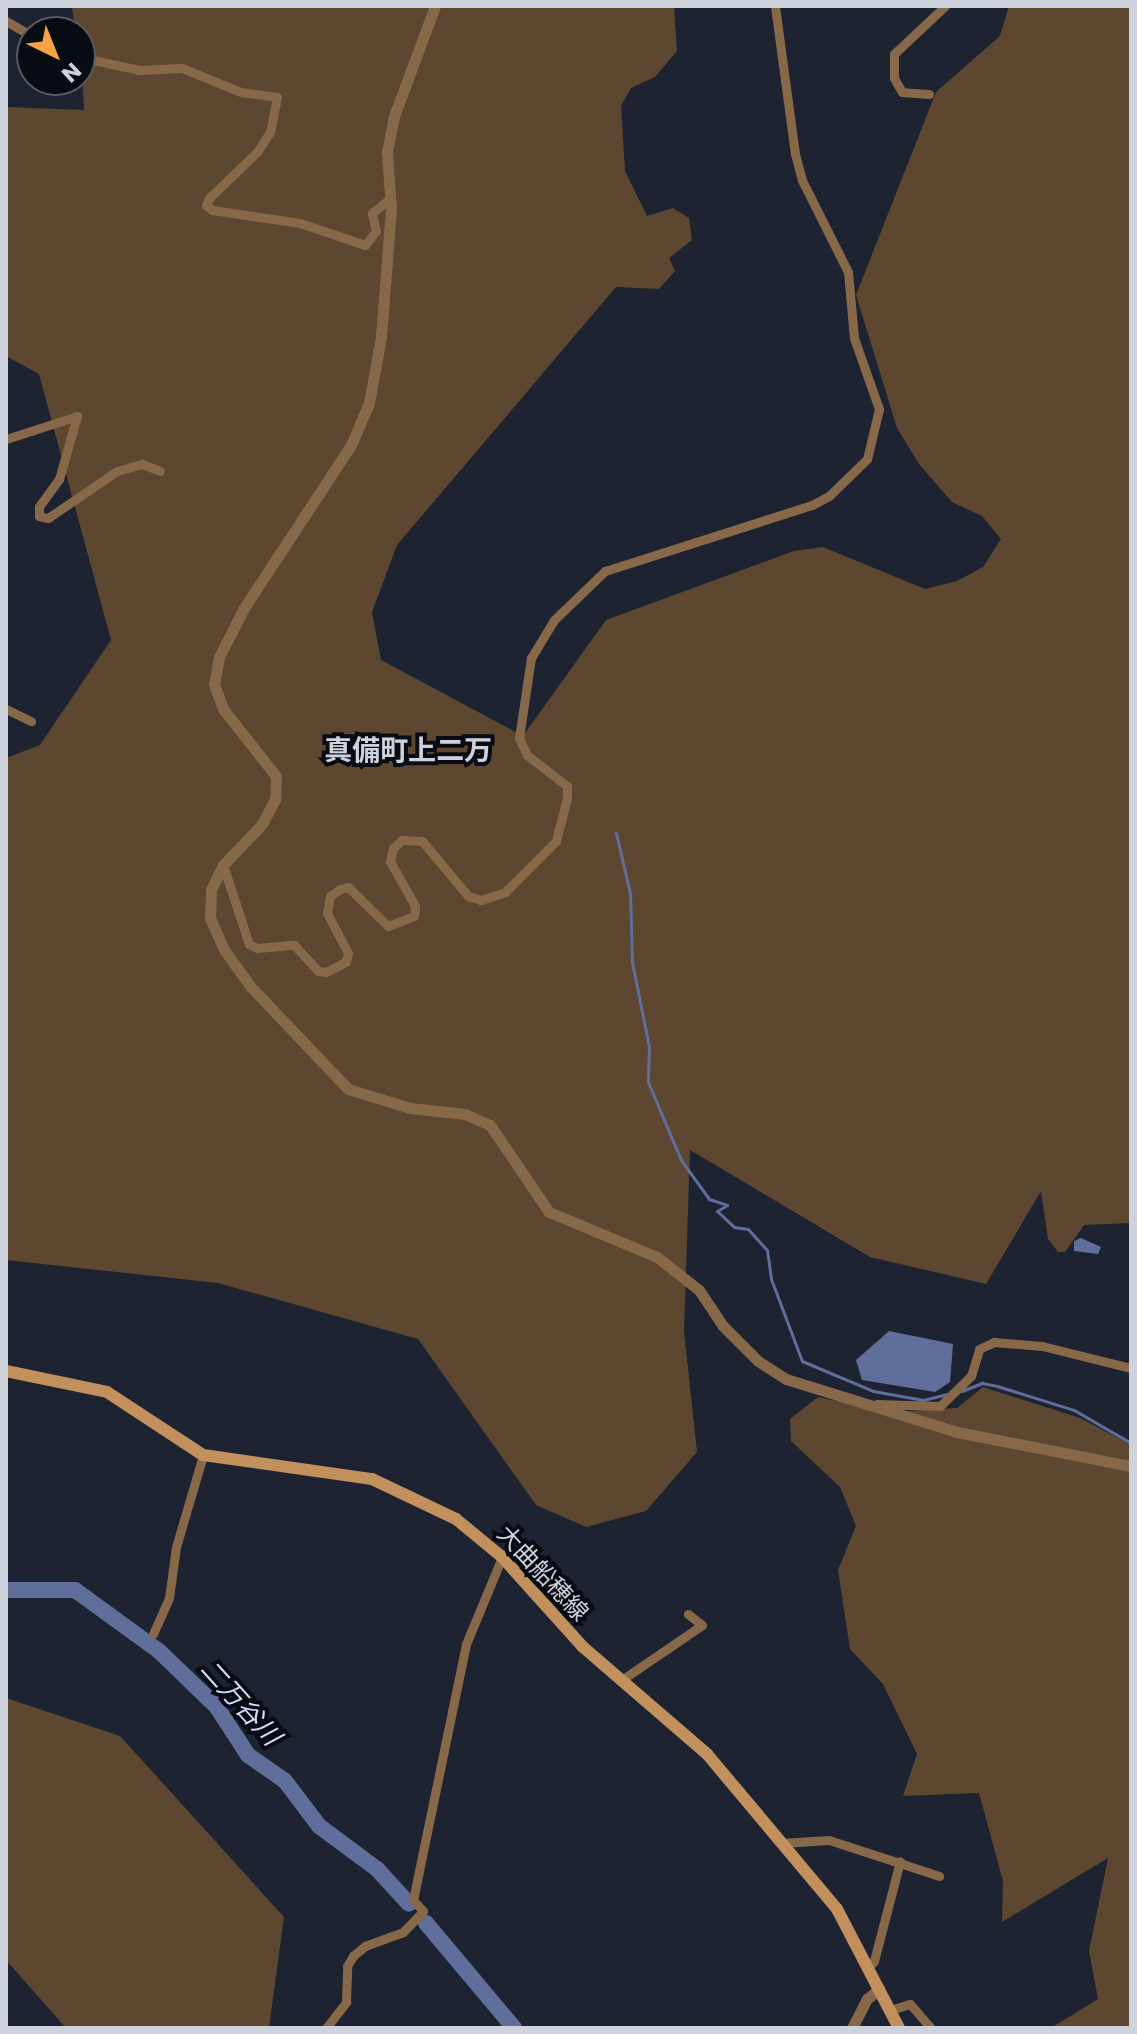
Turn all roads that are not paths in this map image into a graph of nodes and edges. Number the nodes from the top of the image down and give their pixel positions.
1 (435, 6) edge
2 (775, 6) edge
3 (945, 6) edge
4 (96, 61) edge
5 (929, 94) dead end
6 (389, 199) junction
7 (6, 439) edge
8 (160, 471) dead end
9 (6, 709) edge
10 (31, 721) dead end
11 (223, 865) junction
12 (1131, 1368) edge
13 (6, 1371) edge
14 (869, 1409) junction
15 (203, 1455) junction
16 (1131, 1466) edge
17 (502, 1557) junction
18 (688, 1614) dead end
19 (153, 1634) dead end
20 (620, 1681) junction
21 (782, 1843) junction
22 (900, 1861) junction
23 (939, 1876) dead end
24 (868, 1968) junction
25 (879, 1989) junction
26 (890, 2010) junction
27 (326, 2028) edge
28 (852, 2028) edge
29 (899, 2028) edge
30 (931, 2028) edge

1 - 6 street
2 - 11 street
3 - 5 street
4 - 6 street
6 - 11 street
7 - 8 street
9 - 10 street
11 - 14 street
12 - 14 street
13 - 15 main road, 大曲船穂線
14 - 16 street
15 - 17 main road, 大曲船穂線
15 - 19 street
17 - 20 main road, 大曲船穂線
17 - 27 street
18 - 20 street
20 - 21 main road, 大曲船穂線
21 - 22 street
21 - 24 main road, 大曲船穂線
22 - 23 street
22 - 24 street
24 - 25 main road, 大曲船穂線
25 - 26 main road, 大曲船穂線
25 - 28 street
26 - 29 main road, 大曲船穂線
26 - 30 street

